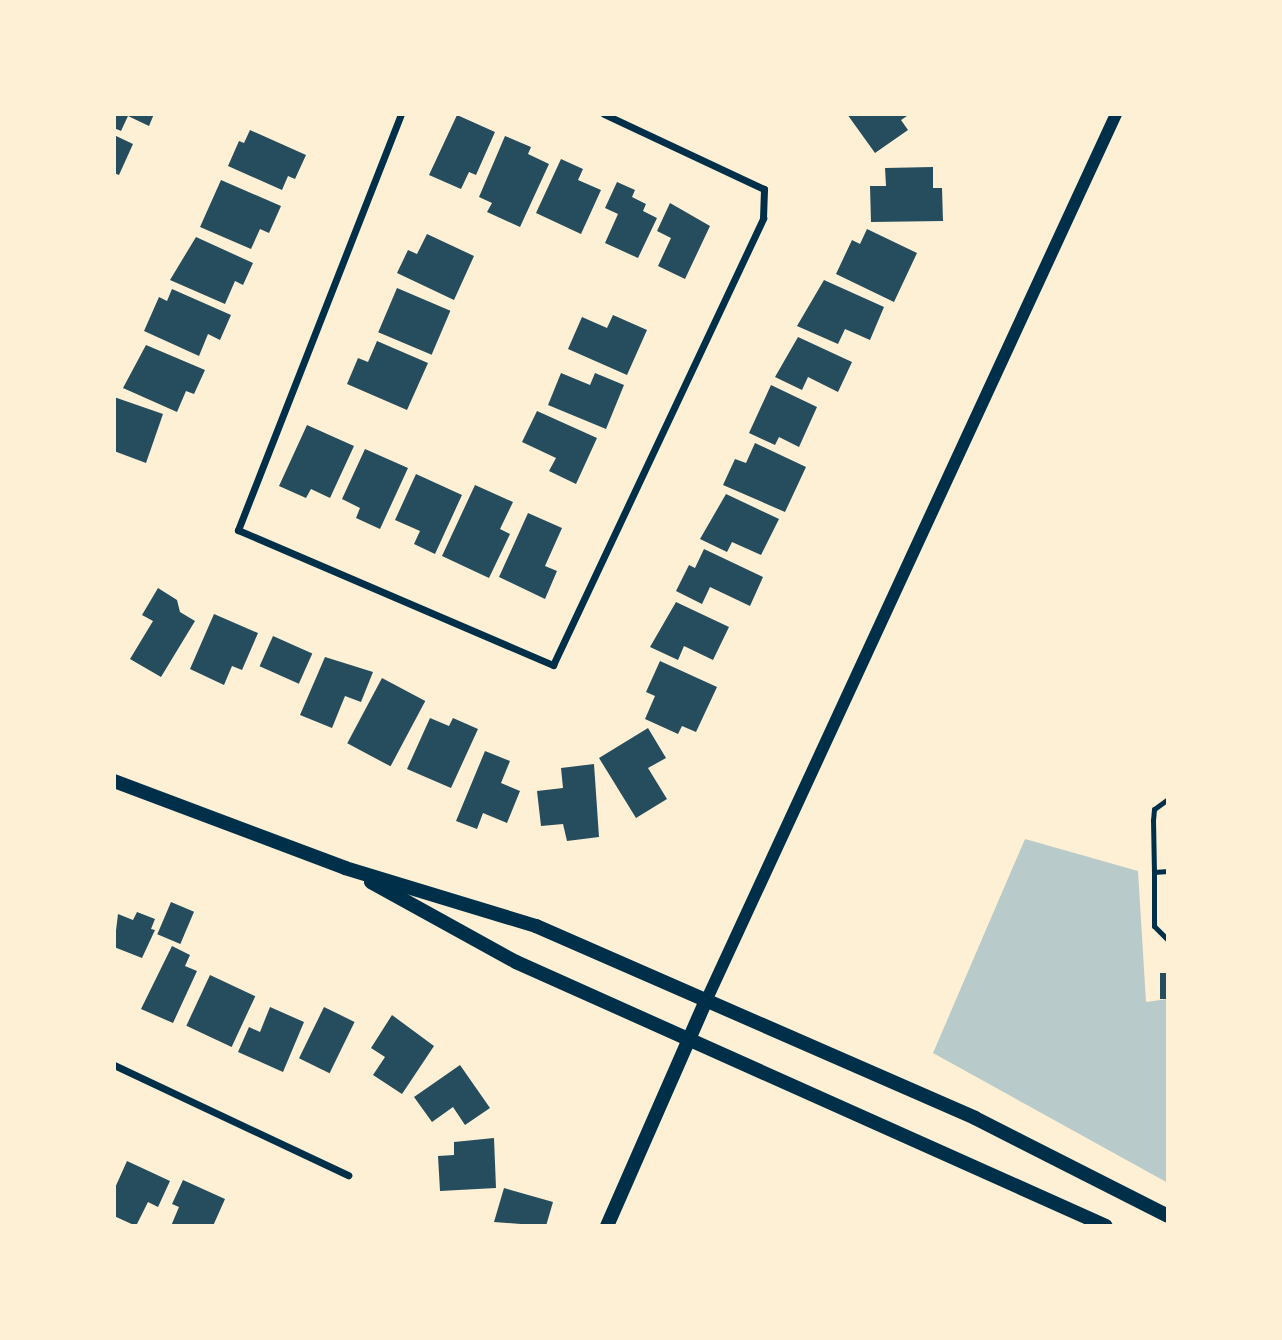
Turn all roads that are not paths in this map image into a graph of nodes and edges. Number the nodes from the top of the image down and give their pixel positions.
1 (401, 114) edge
2 (604, 114) edge
3 (1116, 114) edge
4 (114, 781) edge
5 (1168, 799) edge
6 (345, 868) junction
7 (1154, 872) junction
8 (1168, 872) edge
9 (1168, 940) edge
10 (706, 1001) junction
11 (689, 1041) junction
12 (114, 1065) edge
13 (348, 1175) dead end
14 (1168, 1216) edge
15 (607, 1226) edge
16 (1106, 1226) edge

1 - 2 street
3 - 10 street
4 - 6 main road
5 - 7 lane
6 - 10 main road
6 - 11 main road
7 - 8 lane
7 - 9 lane
10 - 11 main road
10 - 14 main road
11 - 15 main road
11 - 16 main road
12 - 13 street

